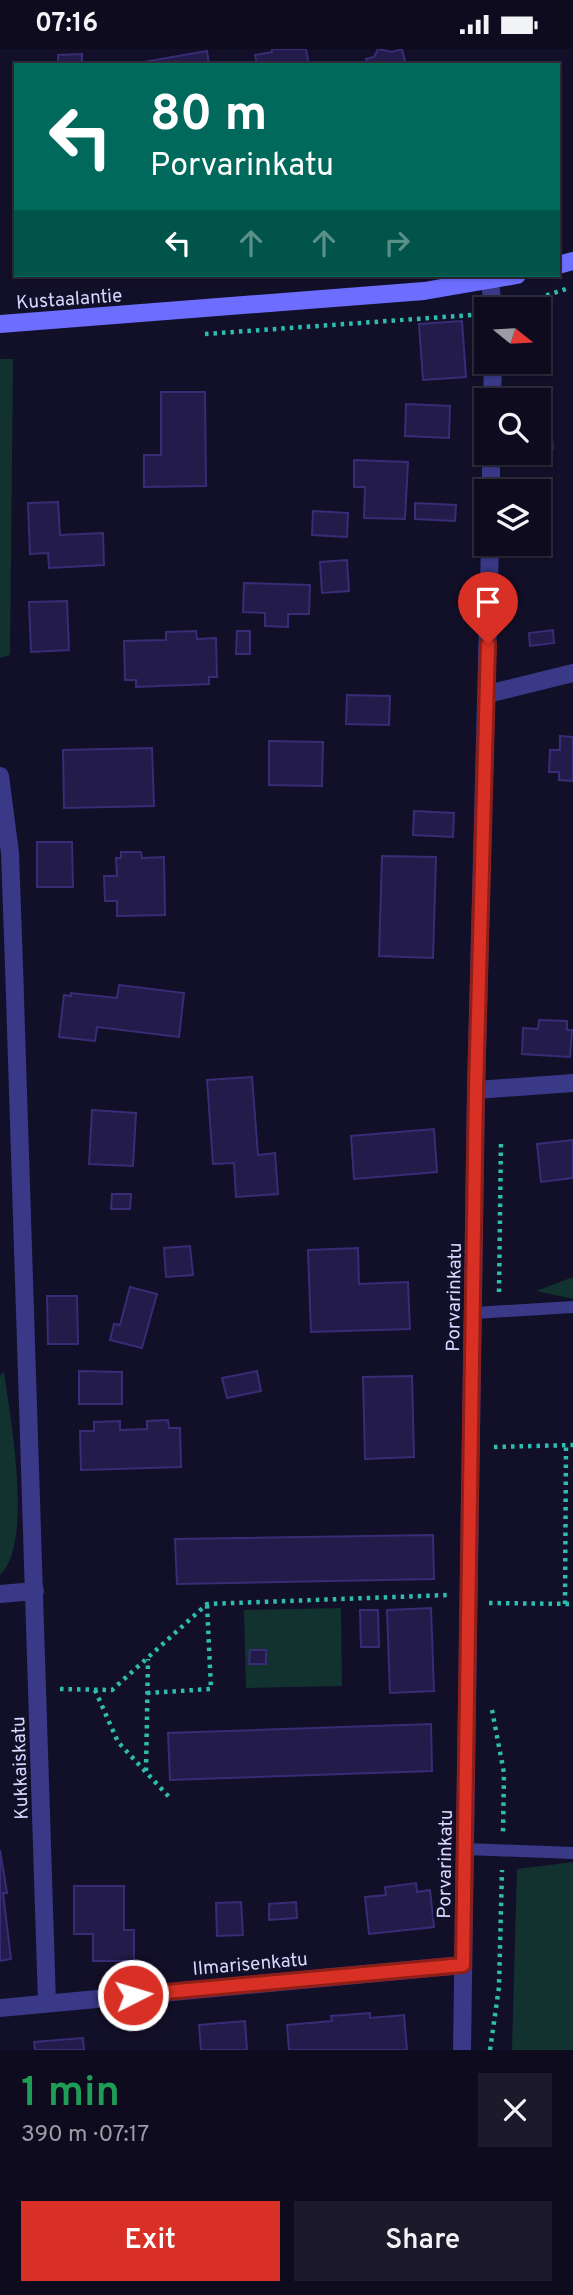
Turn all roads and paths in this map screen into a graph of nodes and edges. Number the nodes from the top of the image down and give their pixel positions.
1 (506, 277) edge
2 (490, 280) junction
3 (573, 286) edge
4 (492, 297) edge
5 (542, 297) edge
6 (474, 315) dead end
7 (0, 324) edge
8 (198, 334) dead end
9 (490, 556) edge
10 (573, 673) edge
11 (488, 694) junction
12 (0, 776) edge
13 (573, 1083) edge
14 (476, 1090) junction
15 (573, 1307) edge
16 (474, 1313) junction
17 (566, 1445) junction
18 (573, 1445) edge
19 (494, 1447) dead end
20 (35, 1591) junction
21 (0, 1594) edge
22 (468, 1599) junction
23 (207, 1604) junction
24 (565, 1604) junction
25 (573, 1604) edge
26 (148, 1660) junction
27 (38, 1689) junction
28 (95, 1690) junction
29 (147, 1693) junction
30 (146, 1772) junction
31 (170, 1798) dead end
32 (466, 1849) junction
33 (573, 1853) edge
34 (463, 1965) junction
35 (47, 2003) junction
36 (0, 2008) edge
37 (462, 2050) edge

1 - 2 main road, Kustaalantie
2 - 4 street
2 - 7 main road, Kustaalantie
3 - 5 path
6 - 8 path
9 - 11 street, Porvarinkatu
10 - 11 street
11 - 14 street, Porvarinkatu
12 - 20 street, Kukkaiskatu
13 - 14 street
14 - 16 street, Porvarinkatu
15 - 16 lane
16 - 22 street, Porvarinkatu
17 - 18 path
17 - 19 path
17 - 24 path
20 - 21 street
20 - 27 street, Kukkaiskatu
22 - 23 path
22 - 24 path
22 - 32 street, Porvarinkatu
23 - 26 path
23 - 29 path
24 - 25 path
26 - 28 path
26 - 29 path
27 - 28 path
27 - 35 street, Kukkaiskatu
28 - 30 path
29 - 30 path
30 - 31 path
32 - 33 lane
32 - 34 street, Porvarinkatu
34 - 35 street, Ilmarisenkatu
34 - 37 street, Porvarinkatu
35 - 36 street, Ilmarisenkatu

